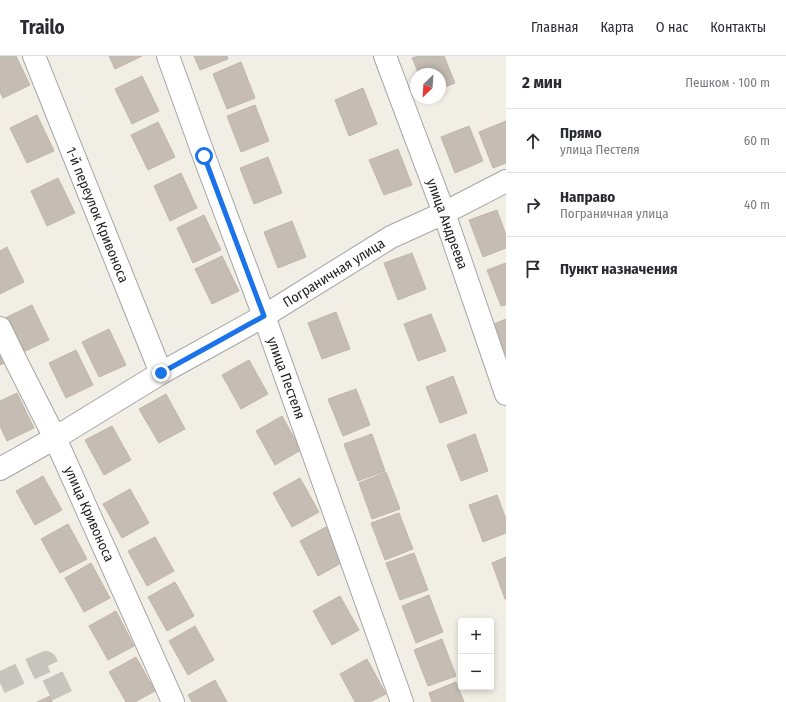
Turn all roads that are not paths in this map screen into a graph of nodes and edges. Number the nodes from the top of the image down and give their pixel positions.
1 (34, 56) edge
2 (168, 56) edge
3 (385, 56) edge
4 (506, 181) edge
5 (444, 214) junction
6 (264, 316) junction
7 (0, 328) edge
8 (8, 367) edge
9 (161, 373) junction
10 (506, 394) edge
11 (55, 438) junction
12 (0, 469) edge
13 (173, 702) edge
14 (402, 702) edge

1 - 9 street, 1-й переулок Кривоноса
2 - 6 street, улица Пестеля
3 - 5 street, улица Андреева
4 - 5 street, Пограничная улица
5 - 6 street, Пограничная улица
5 - 10 street, улица Андреева
6 - 9 street, Пограничная улица
6 - 14 street, улица Пестеля
7 - 8 street, улица Кривоноса
8 - 11 street, улица Кривоноса
9 - 11 street, Пограничная улица
11 - 12 street, Пограничная улица
11 - 13 street, улица Кривоноса

